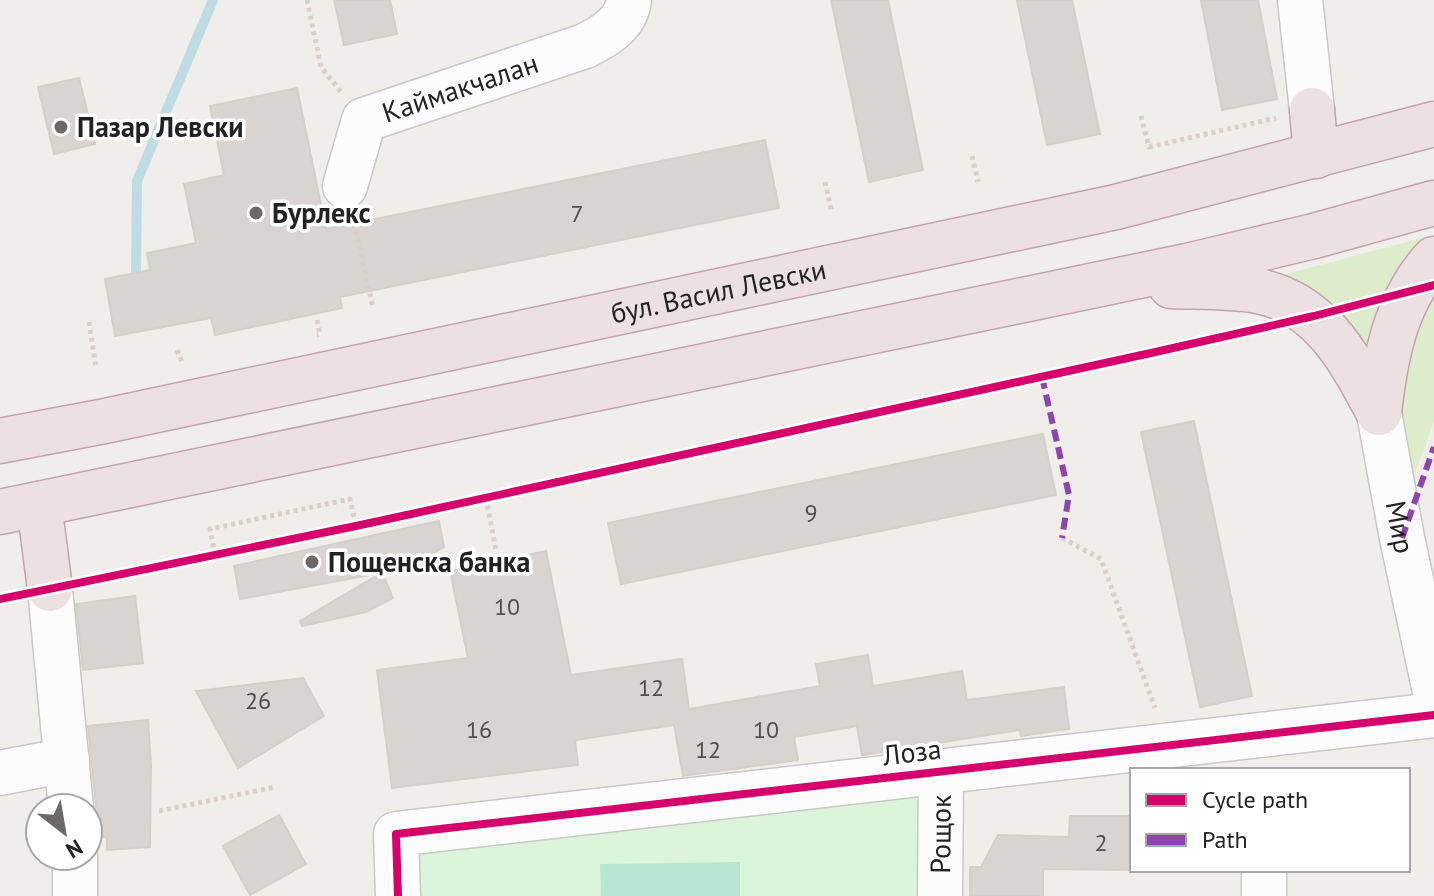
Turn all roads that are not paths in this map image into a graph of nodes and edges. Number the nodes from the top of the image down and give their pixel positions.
1 (629, 0) edge
2 (1300, 0) edge
3 (1312, 110) joint
4 (1434, 124) edge
5 (1316, 156) junction
6 (345, 186) road end
7 (1434, 203) edge
8 (1434, 259) edge
9 (1094, 284) junction
10 (1379, 413) junction
11 (0, 441) edge
12 (20, 508) edge
13 (50, 589) joint
14 (1434, 687) edge
15 (1434, 715) edge
16 (1261, 752) edge
17 (67, 760) junction
18 (941, 771) junction
19 (0, 773) edge
20 (70, 792) edge
21 (75, 872) edge
22 (1264, 872) edge
23 (75, 896) edge
24 (398, 896) edge
25 (940, 896) edge
26 (1264, 896) edge

1 - 6 street, Каймакчалан
2 - 3 street
3 - 5 highway
4 - 5 highway, бул. Васил Левски
5 - 11 highway, бул. Васил Левски
7 - 9 highway
8 - 10 highway
9 - 10 highway
9 - 12 highway
10 - 14 street, Мир
12 - 13 highway
13 - 17 street
15 - 16 street, Лоза
16 - 18 street, Лоза
17 - 19 street
17 - 20 street
18 - 24 street, Лоза
18 - 25 street, Рощок
21 - 23 street
22 - 26 street

